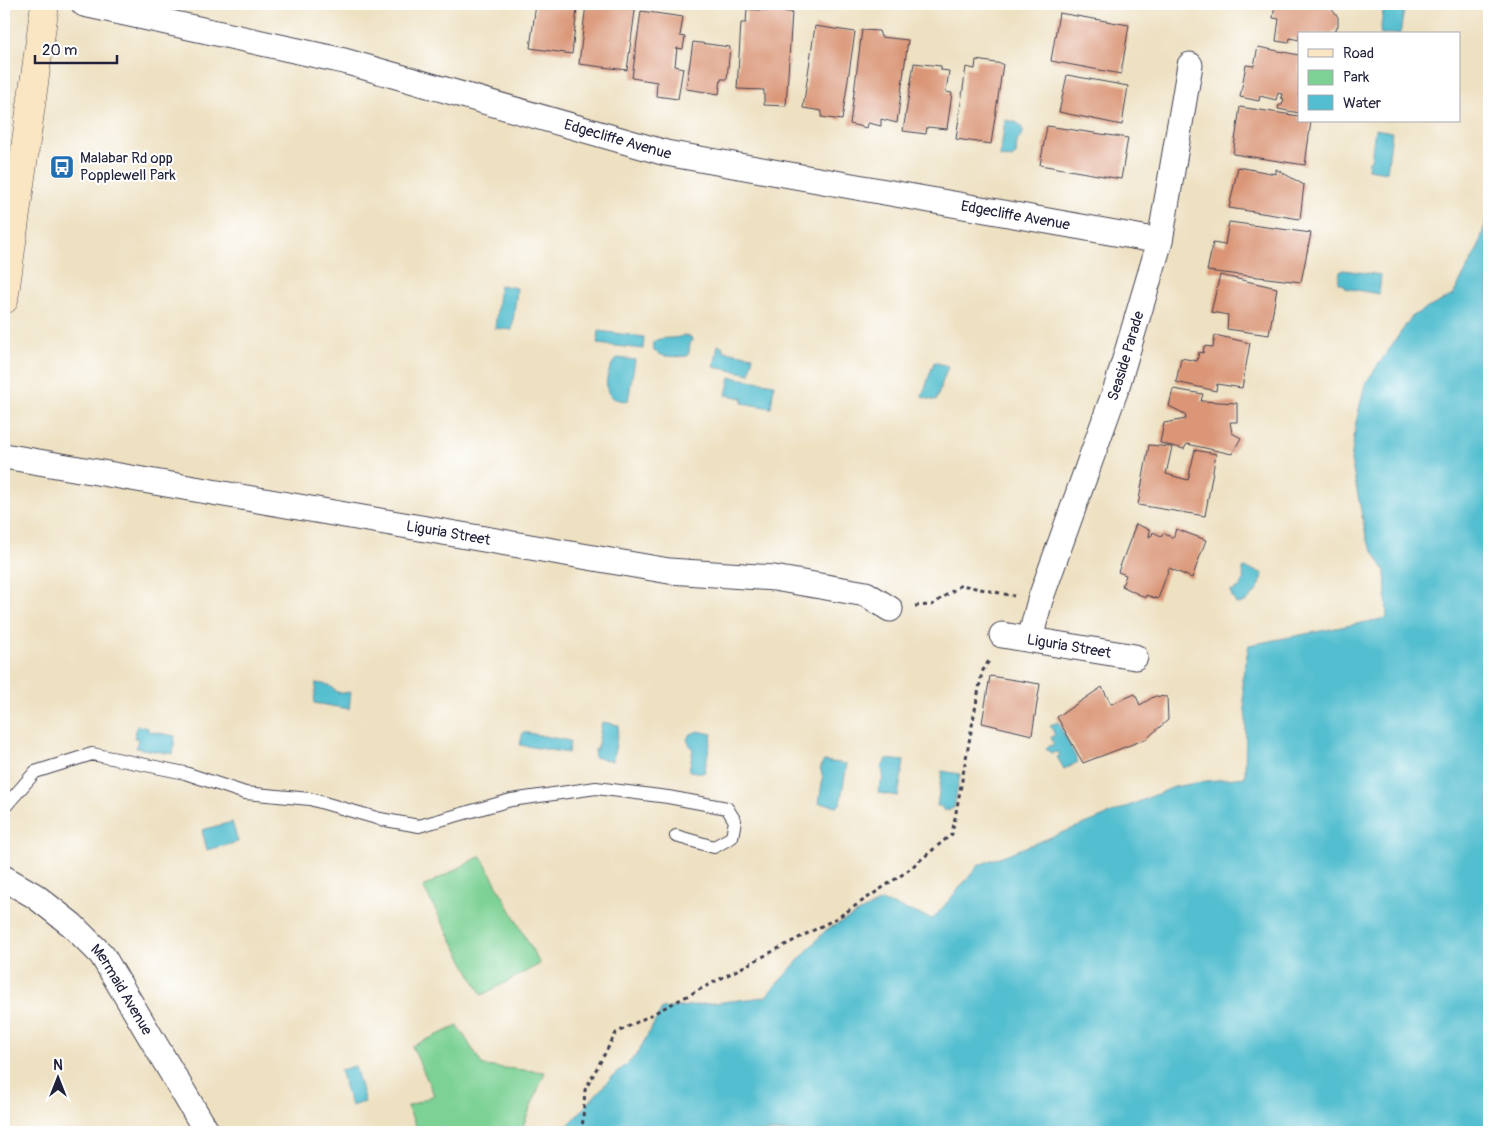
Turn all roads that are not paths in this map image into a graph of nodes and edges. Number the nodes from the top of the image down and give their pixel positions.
1 (45, 4) edge
2 (84, 4) edge
3 (1190, 65) dead end
4 (1160, 242) junction
5 (4, 300) edge
6 (4, 456) edge
7 (890, 609) road end
8 (1002, 635) dead end
9 (1030, 639) junction
10 (1135, 656) dead end
11 (4, 808) edge
12 (676, 836) dead end
13 (4, 878) edge
14 (207, 1132) edge

1 - 5 main road
2 - 4 street, Edgecliffe Avenue
3 - 4 street, Seaside Parade
4 - 9 street, Seaside Parade
6 - 7 street, Liguria Street
8 - 9 street, Liguria Street
9 - 10 street, Liguria Street
11 - 12 lane
13 - 14 street, Mermaid Avenue

